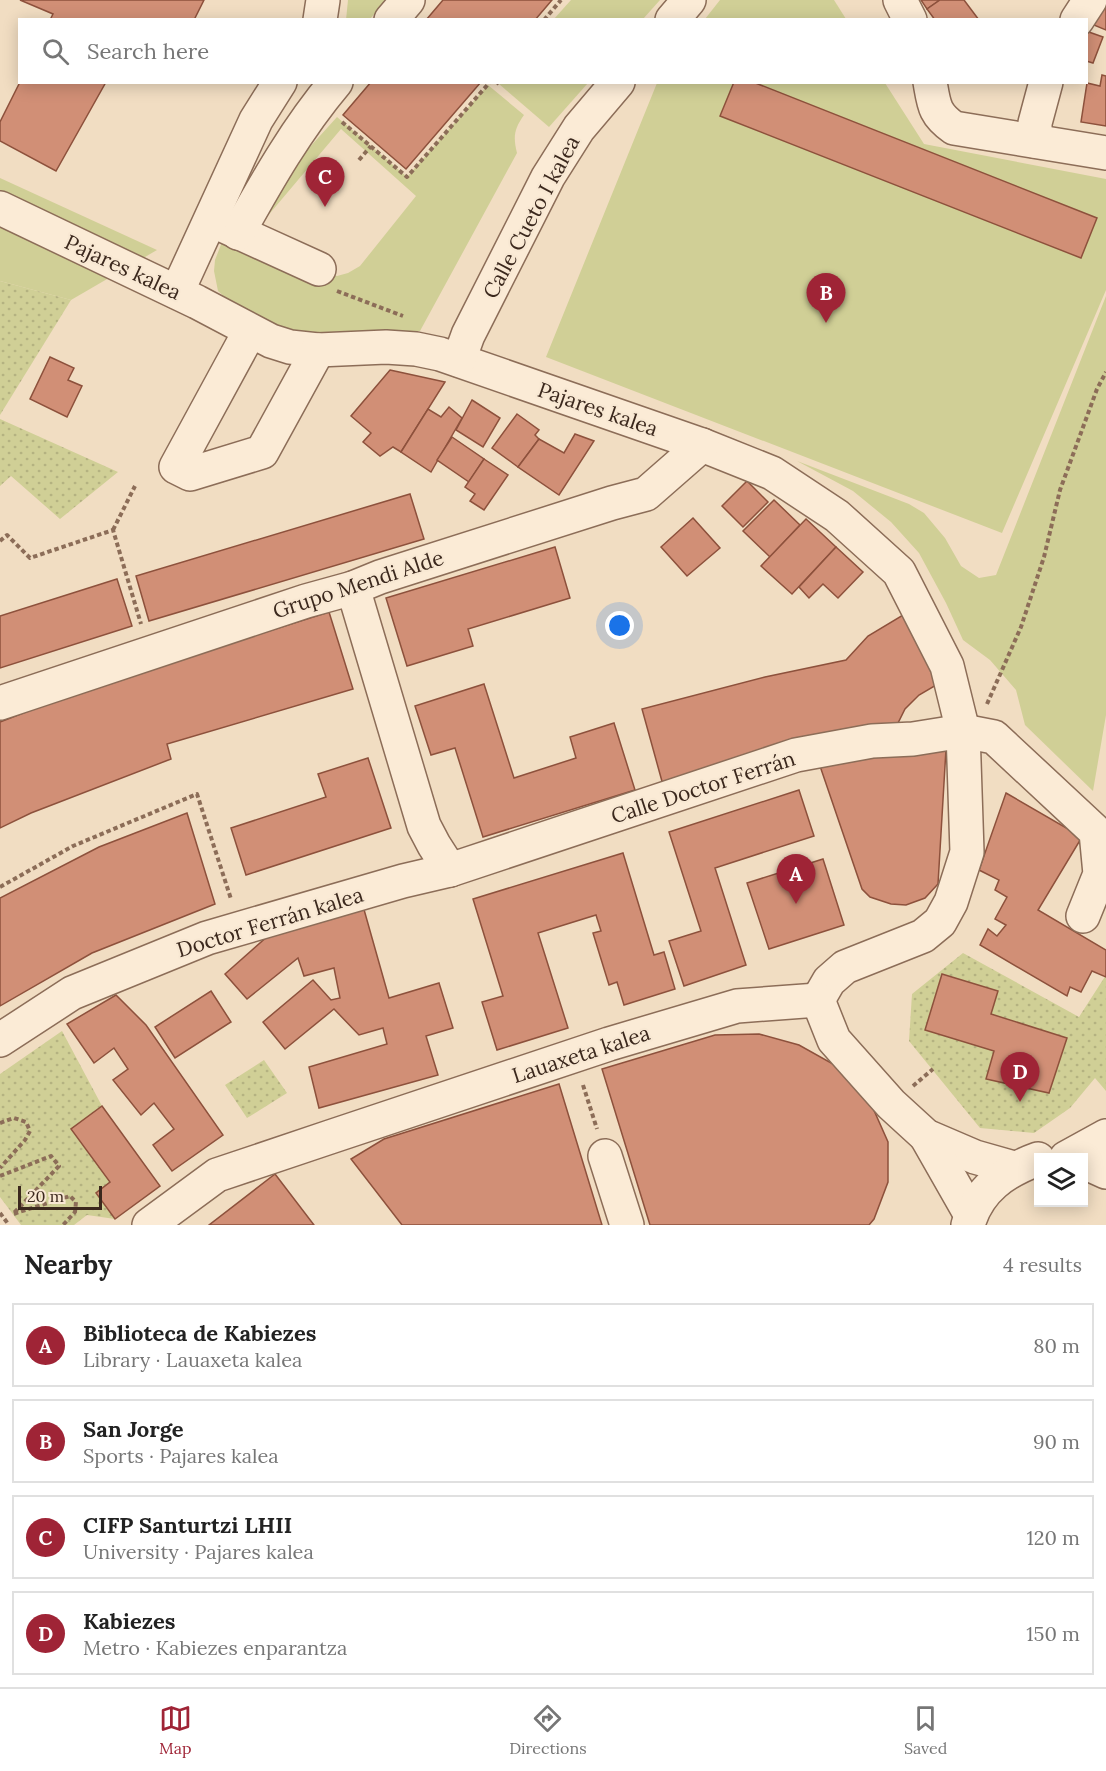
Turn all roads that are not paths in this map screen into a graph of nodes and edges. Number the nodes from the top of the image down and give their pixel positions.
1 (322, 0) edge
2 (408, 0) edge
3 (689, 0) edge
4 (900, 0) edge
5 (1090, 0) edge
6 (320, 18) edge
7 (393, 18) edge
8 (674, 18) edge
9 (909, 18) edge
10 (1078, 18) edge
11 (279, 84) edge
12 (335, 84) edge
13 (616, 84) edge
14 (930, 84) edge
15 (1046, 84) edge
16 (1035, 141) junction
17 (1106, 153) edge
18 (0, 208) edge
19 (224, 226) junction
20 (319, 269) dead end
21 (177, 292) junction
22 (250, 331) junction
23 (318, 350) junction
24 (459, 360) junction
25 (702, 445) junction
26 (353, 588) junction
27 (0, 702) edge
28 (963, 731) junction
29 (450, 870) junction
30 (1083, 916) dead end
31 (818, 1000) junction
32 (0, 1040) edge
33 (926, 1136) junction
34 (1106, 1136) edge
35 (1075, 1153) edge
36 (605, 1156) road end
37 (1088, 1163) edge
38 (1026, 1164) edge
39 (1106, 1172) edge
40 (969, 1220) edge
41 (149, 1225) edge
42 (627, 1225) edge

1 - 6 street
2 - 7 street
3 - 8 street
4 - 9 street
5 - 10 street
11 - 19 street
12 - 19 street
13 - 24 street, Calle Cueto I kalea
14 - 16 street
15 - 16 street
16 - 17 street
18 - 21 street, Pajares kalea
19 - 20 street
19 - 21 street
21 - 22 street, Pajares kalea
22 - 23 street, Pajares kalea
22 - 23 street
23 - 24 street, Pajares kalea
24 - 25 street, Pajares kalea
25 - 26 street, Grupo Mendi Alde
25 - 28 street, Pajares kalea
26 - 27 street, Grupo Mendi Alde
26 - 29 street
28 - 29 street, Calle Doctor Ferrán
28 - 30 street
28 - 31 street, Pajares kalea
29 - 32 street, Doctor Ferrán kalea
31 - 33 street
31 - 41 street, Lauaxeta kalea
33 - 38 street
33 - 40 street
34 - 35 street
36 - 42 street
37 - 39 street
38 - 40 street

